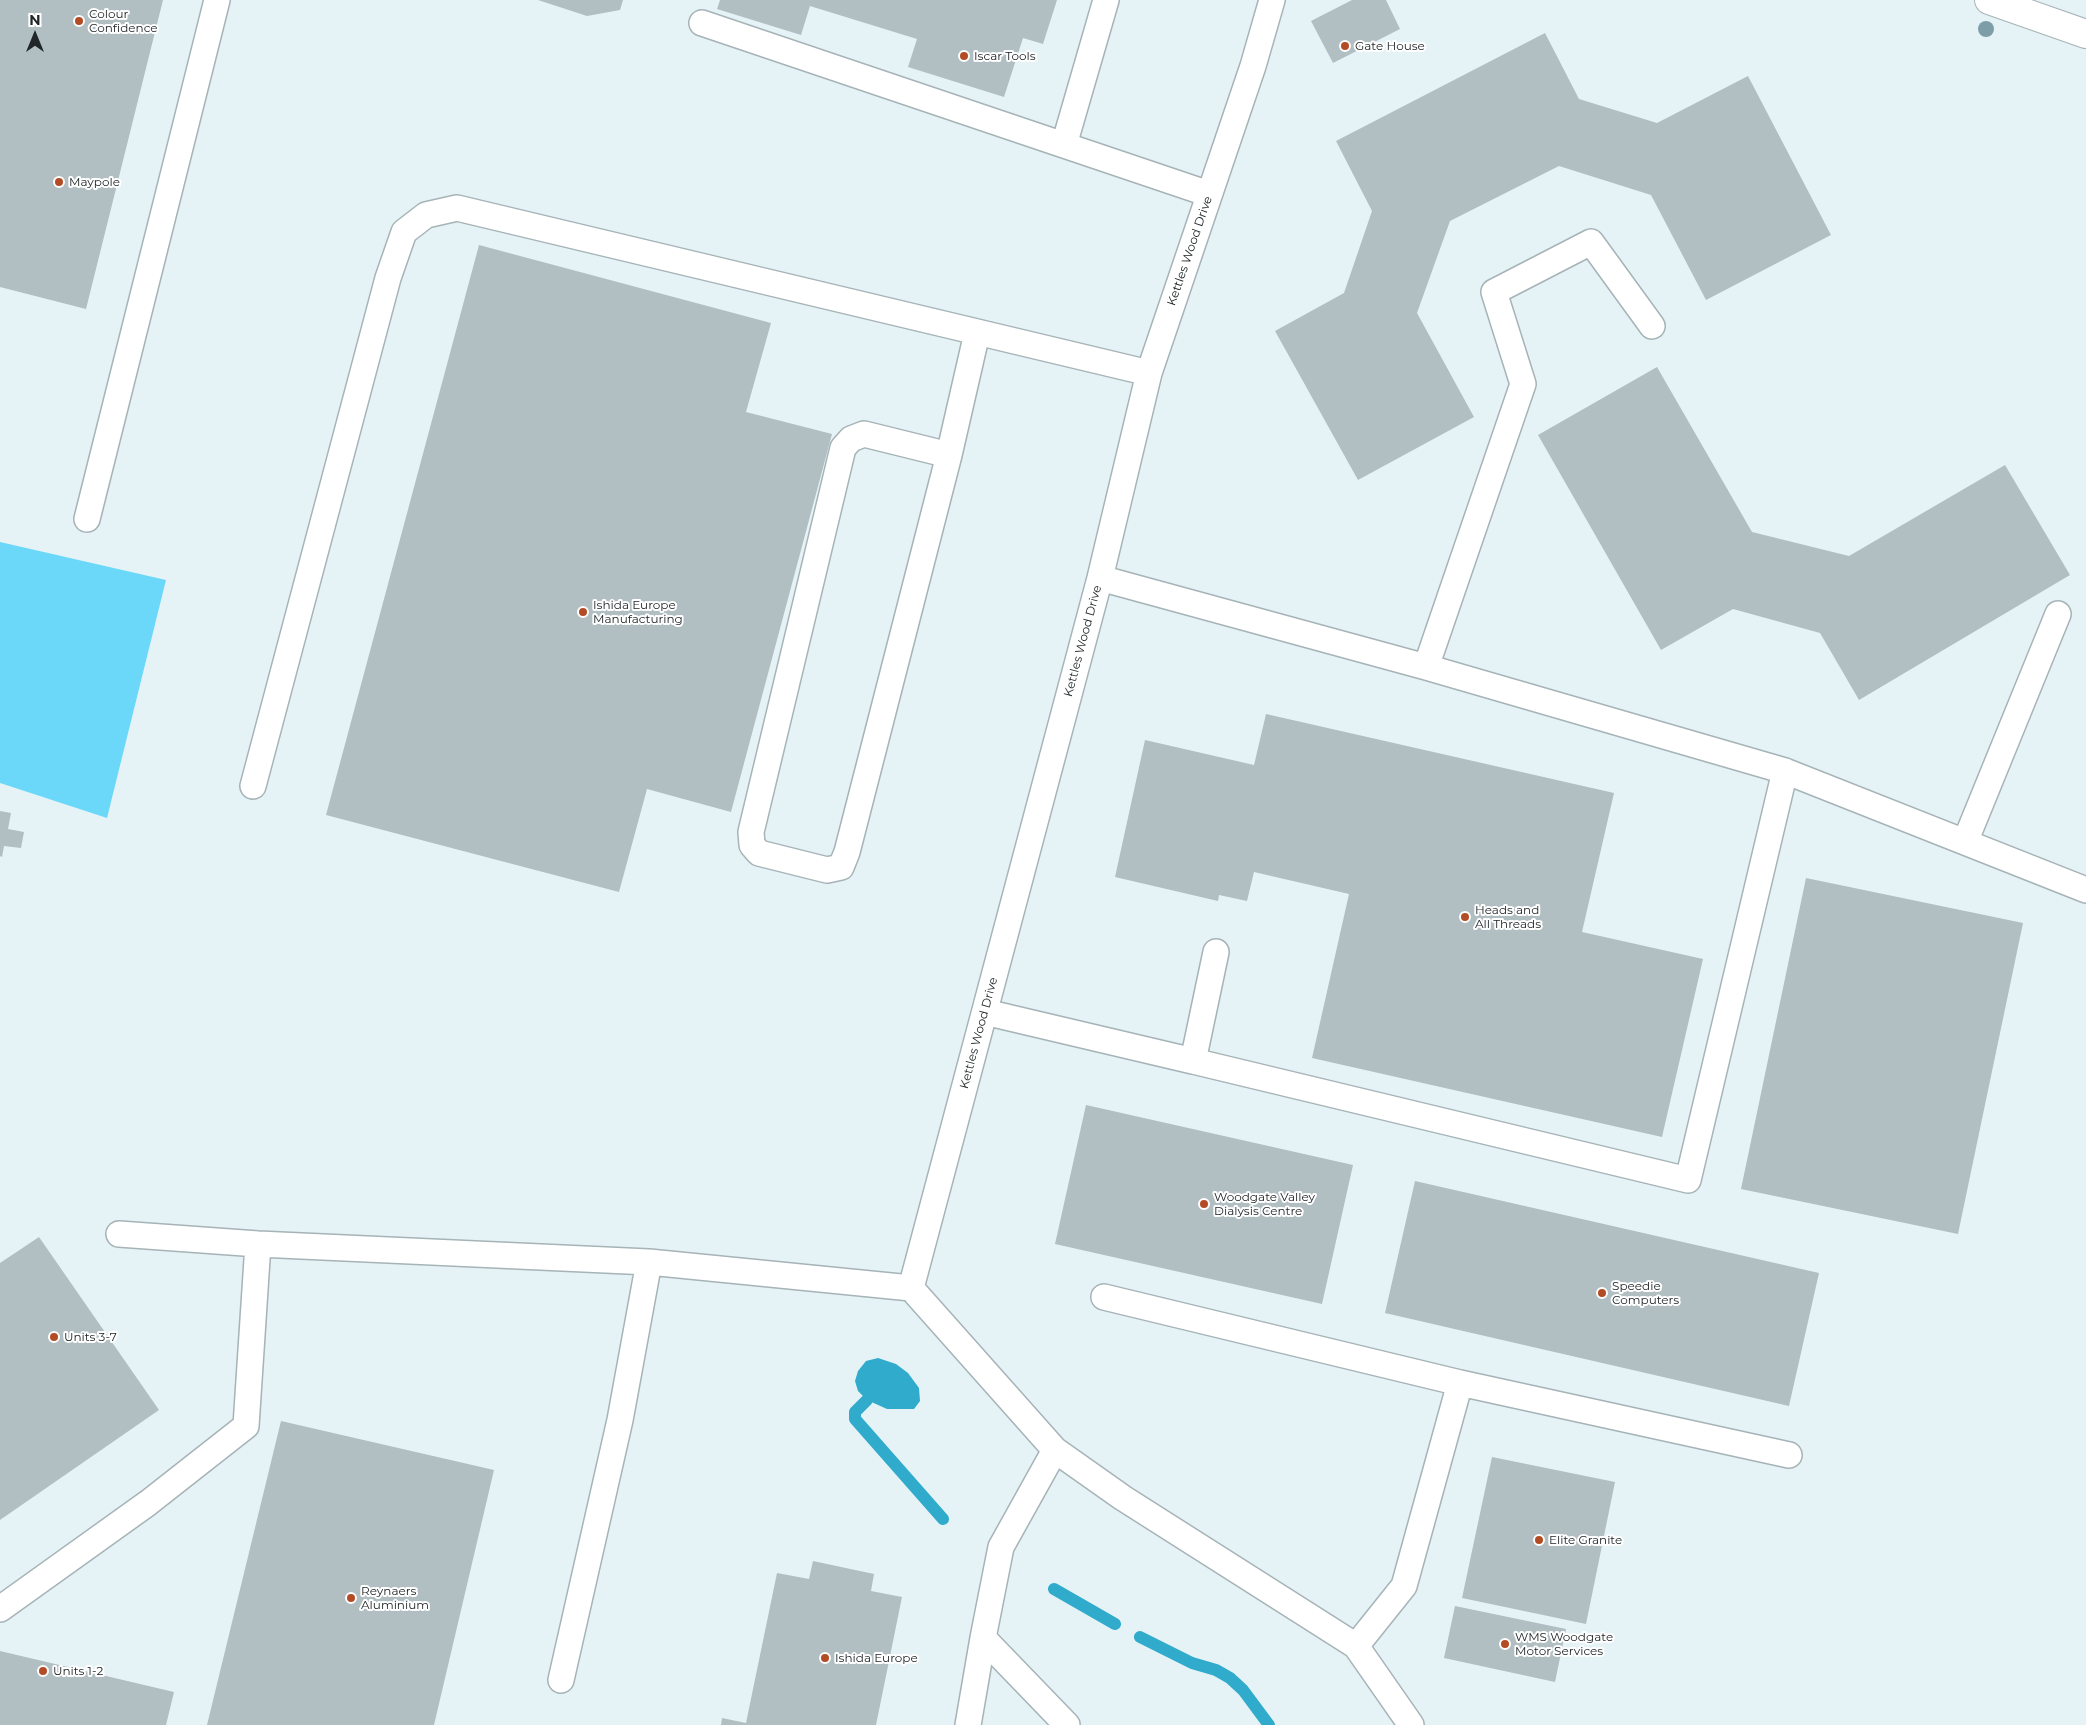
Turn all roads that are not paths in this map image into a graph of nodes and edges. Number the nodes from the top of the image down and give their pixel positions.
1 (217, 0) edge
2 (1106, 0) edge
3 (1272, 0) edge
4 (1989, 0) edge
5 (702, 23) dead end
6 (2086, 34) edge
7 (1064, 145) junction
8 (1210, 194) junction
9 (1652, 326) dead end
10 (977, 333) junction
11 (1149, 373) junction
12 (949, 455) junction
13 (87, 519) dead end
14 (1100, 578) junction
15 (2058, 614) dead end
16 (1426, 667) junction
17 (1785, 771) junction
18 (253, 786) dead end
19 (1965, 842) junction
20 (2086, 890) edge
21 (1216, 952) dead end
22 (985, 1012) junction
23 (1193, 1061) junction
24 (119, 1234) dead end
25 (258, 1244) junction
26 (649, 1262) junction
27 (912, 1288) junction
28 (1104, 1297) dead end
29 (1460, 1383) junction
30 (1055, 1450) junction
31 (1789, 1454) dead end
32 (0, 1609) edge
33 (983, 1638) junction
34 (1356, 1646) junction
35 (561, 1680) dead end
36 (968, 1725) edge
37 (1067, 1725) edge
38 (1411, 1725) edge

1 - 13 lane
2 - 7 lane
3 - 8 lane, Kettles Wood Drive
4 - 6 street
5 - 7 lane
7 - 8 lane
8 - 11 lane, Kettles Wood Drive
9 - 16 lane
10 - 11 lane
10 - 12 lane
10 - 18 lane
11 - 14 lane, Kettles Wood Drive
12 - 12 lane
14 - 16 lane
14 - 22 lane, Kettles Wood Drive
15 - 19 lane
16 - 17 lane
17 - 19 lane
17 - 23 lane
19 - 20 lane
21 - 23 lane
22 - 23 lane
22 - 27 lane, Kettles Wood Drive
24 - 25 lane
25 - 26 lane
25 - 32 lane
26 - 27 lane
26 - 35 lane
27 - 30 lane
28 - 29 lane
29 - 31 lane
29 - 34 lane
30 - 33 lane
30 - 34 lane
33 - 36 lane
33 - 37 lane
34 - 38 lane

